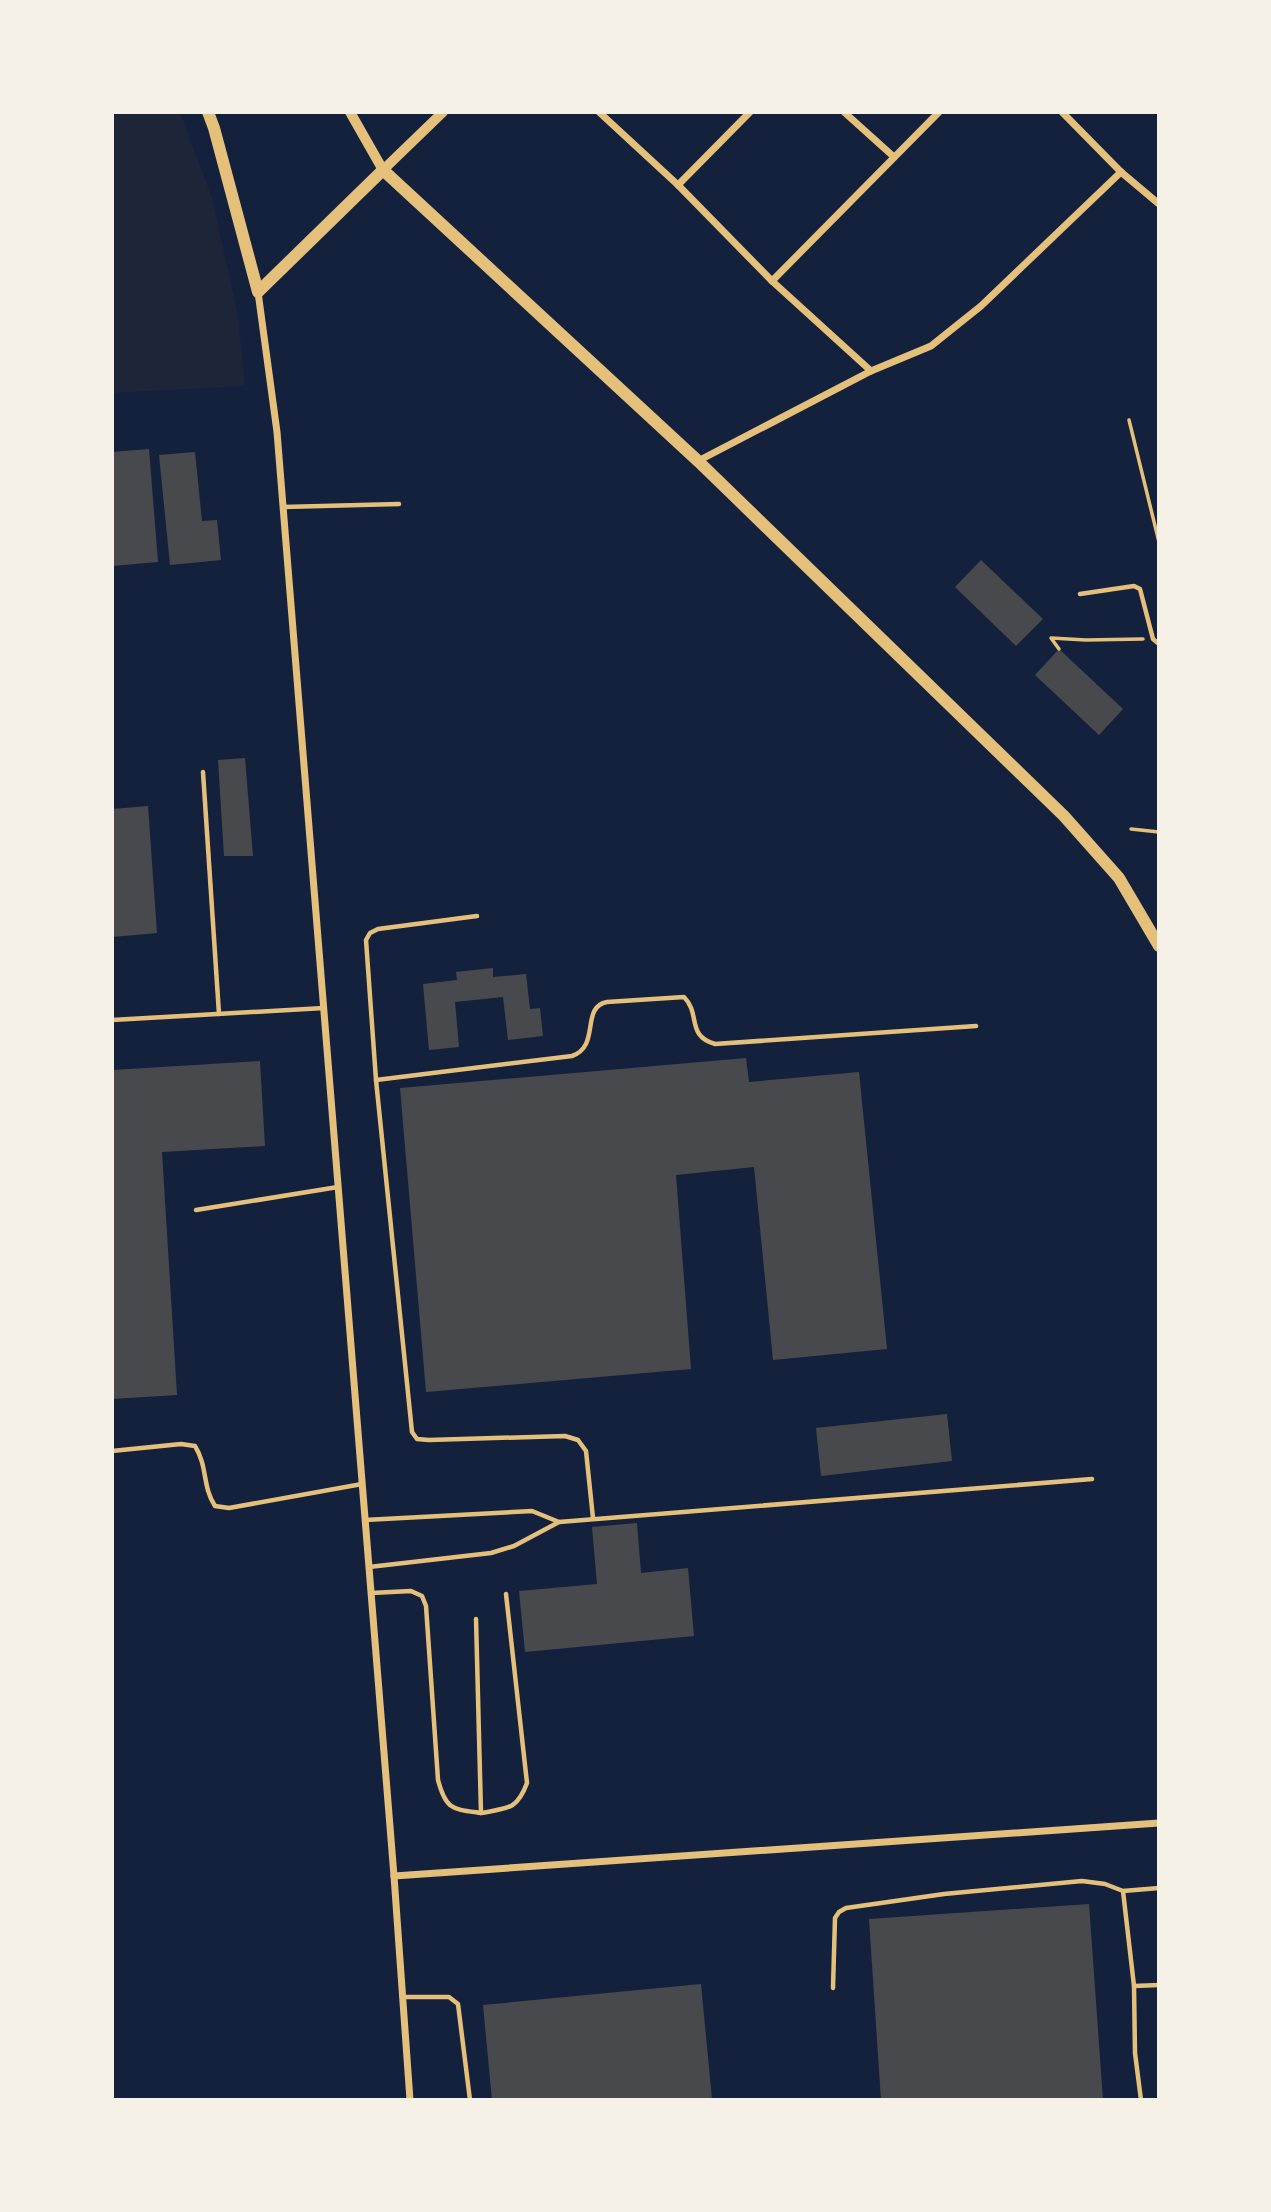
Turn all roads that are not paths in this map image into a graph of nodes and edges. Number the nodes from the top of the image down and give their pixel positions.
1 (208, 112) edge
2 (350, 112) edge
3 (443, 112) edge
4 (598, 112) edge
5 (750, 112) edge
6 (844, 112) edge
7 (939, 112) edge
8 (1062, 112) edge
9 (894, 157) junction
10 (383, 170) junction
11 (1121, 172) junction
12 (678, 185) junction
13 (1159, 204) edge
14 (772, 281) junction
15 (258, 292) junction
16 (871, 371) junction
17 (698, 461) junction
18 (399, 504) dead end
19 (283, 507) junction
20 (1080, 594) dead end
21 (1159, 644) edge
22 (203, 772) dead end
23 (477, 916) dead end
24 (1158, 943) edge
25 (324, 1008) junction
26 (219, 1014) junction
27 (112, 1020) edge
28 (976, 1026) dead end
29 (376, 1080) junction
30 (338, 1187) junction
31 (196, 1210) dead end
32 (112, 1451) edge
33 (1091, 1479) dead end
34 (362, 1484) junction
35 (593, 1518) junction
36 (365, 1520) junction
37 (559, 1521) junction
38 (368, 1567) junction
39 (372, 1593) junction
40 (506, 1594) dead end
41 (476, 1619) dead end
42 (481, 1813) junction
43 (1159, 1823) edge
44 (394, 1876) junction
45 (1159, 1888) edge
46 (1123, 1891) junction
47 (1159, 1985) edge
48 (1134, 1986) junction
49 (833, 1988) dead end
50 (402, 1997) junction
51 (410, 2100) edge
52 (470, 2100) edge
53 (1141, 2100) edge

1 - 15 main road
2 - 10 street
3 - 10 street
4 - 12 street
5 - 12 street
6 - 9 street
7 - 9 street
8 - 11 street
9 - 14 street
10 - 15 main road
10 - 17 main road
11 - 13 street
11 - 16 street
12 - 14 street
14 - 16 street
15 - 19 street
16 - 17 street
17 - 24 main road
18 - 19 lane
19 - 25 street
20 - 21 lane
22 - 26 lane
23 - 29 lane
25 - 26 lane
25 - 30 street
26 - 27 lane
28 - 29 lane
29 - 35 lane
30 - 31 lane
30 - 34 street
32 - 34 lane
33 - 35 lane
34 - 36 street
35 - 37 lane
36 - 37 lane
36 - 38 street
37 - 38 lane
38 - 39 street
39 - 42 lane
39 - 44 street
40 - 42 lane
41 - 42 lane
43 - 44 street
44 - 50 street
45 - 46 lane
46 - 48 lane
46 - 49 lane
47 - 48 lane
48 - 53 lane
50 - 51 street
50 - 52 lane

